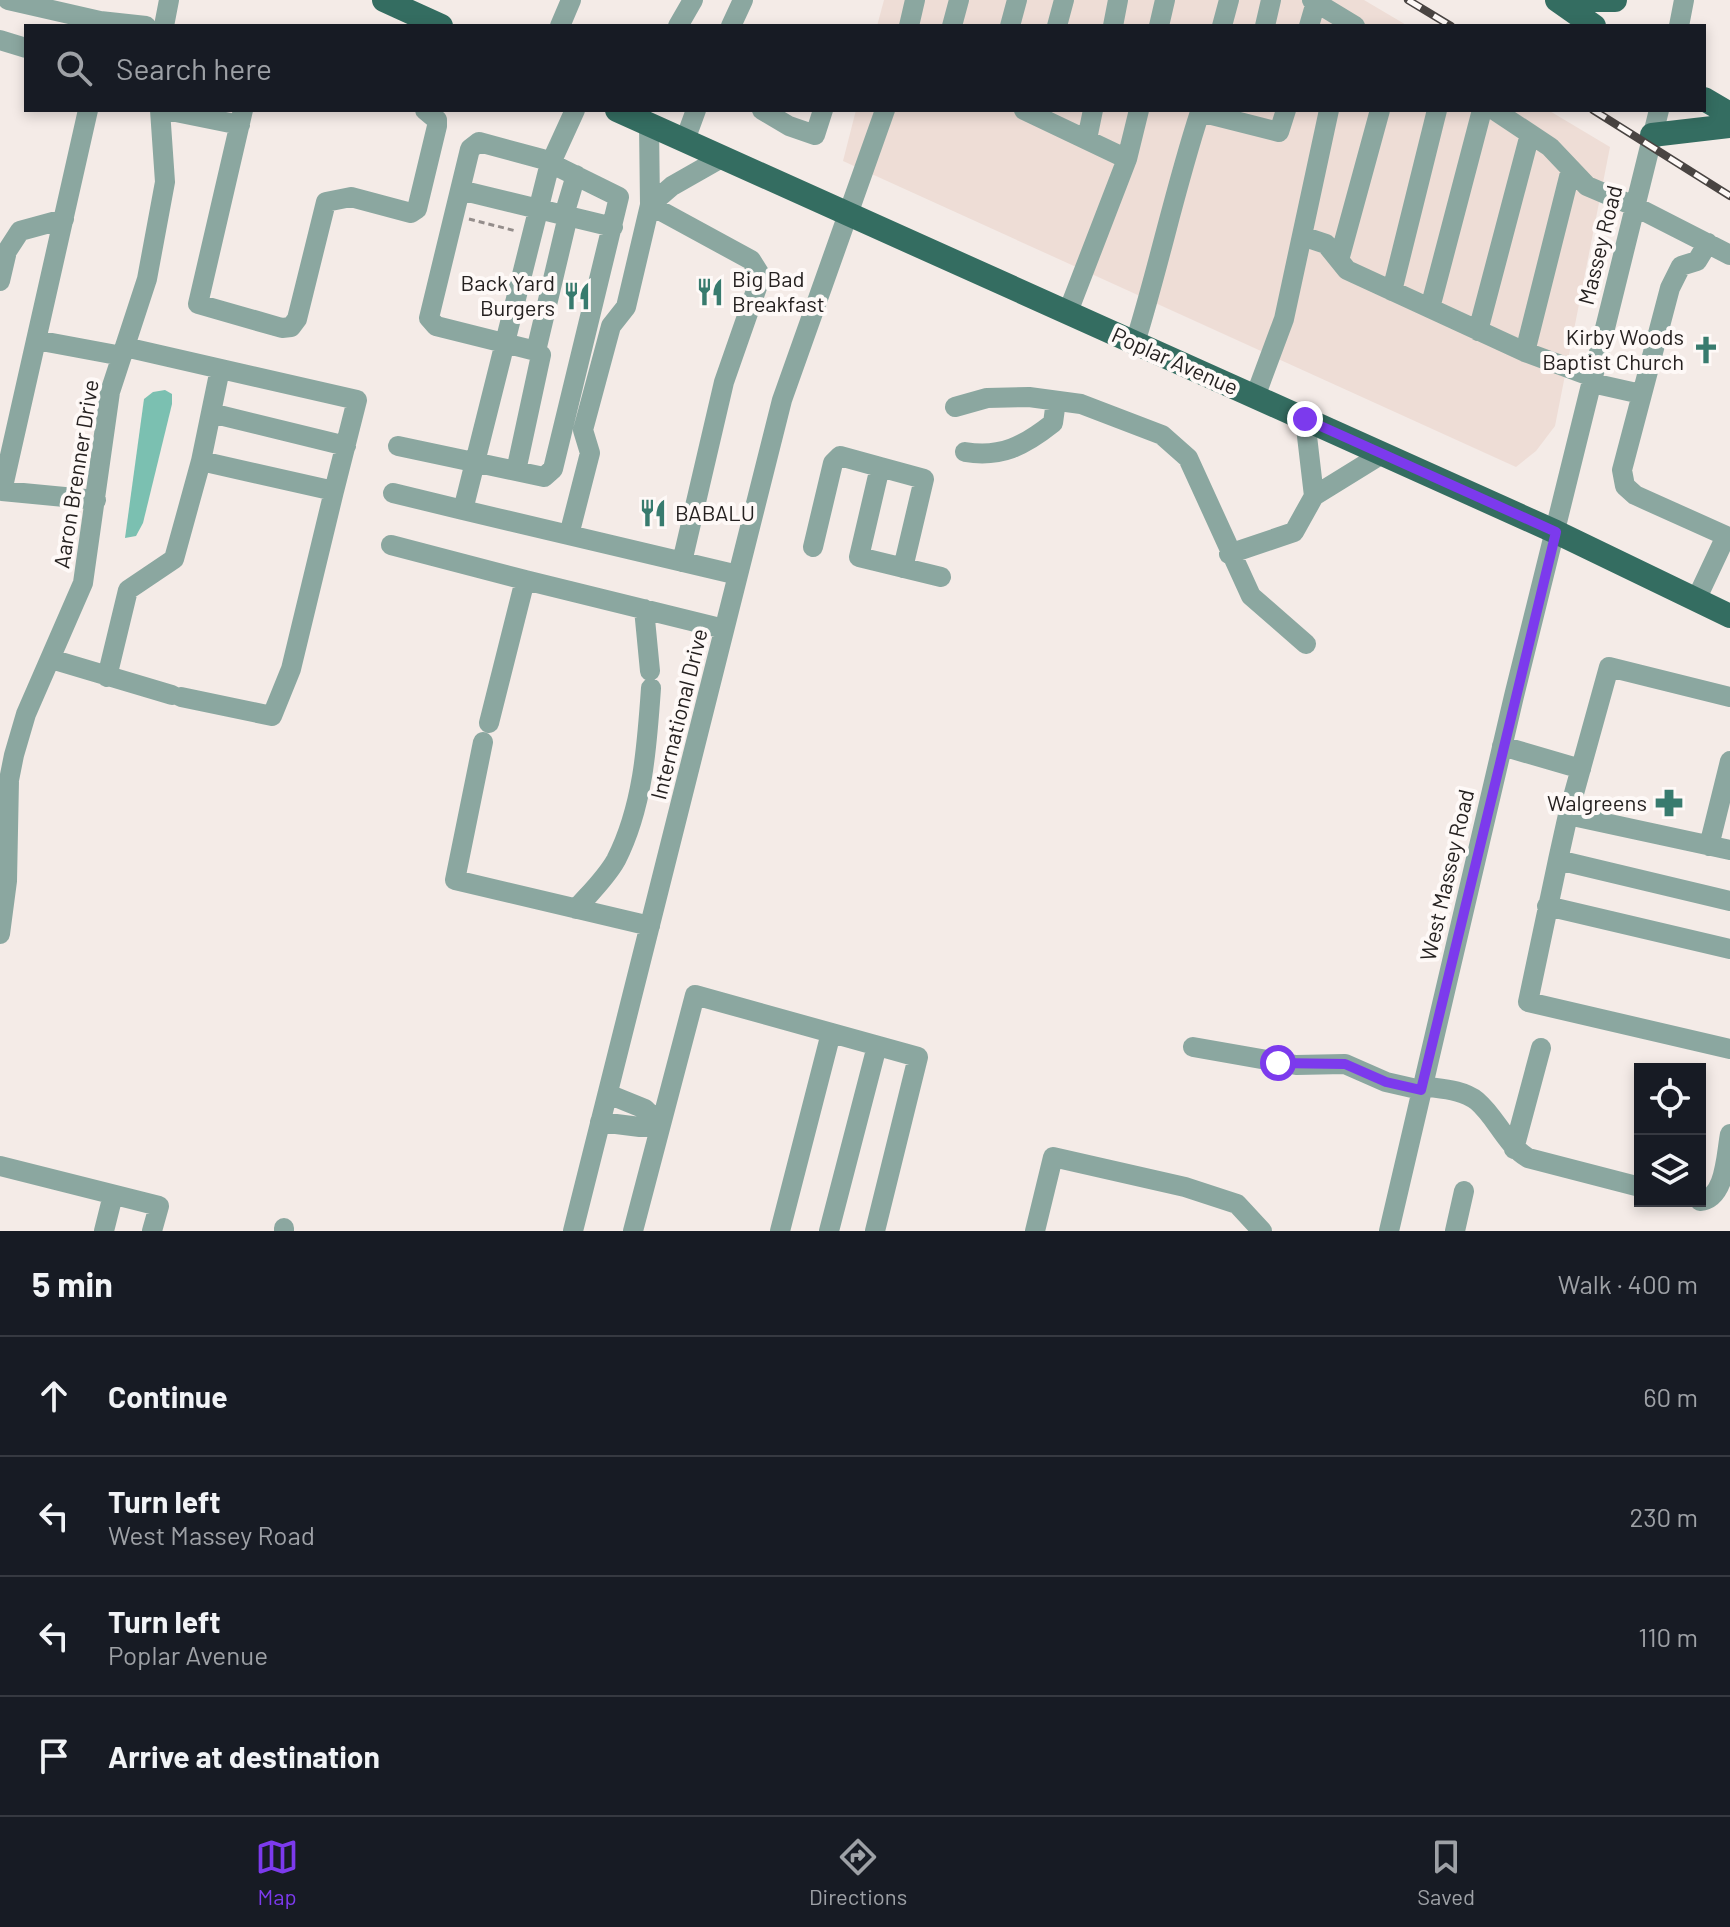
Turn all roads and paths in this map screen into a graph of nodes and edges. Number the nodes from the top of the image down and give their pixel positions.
1 (8, 0) edge
2 (169, 0) edge
3 (571, 0) edge
4 (693, 0) edge
5 (743, 0) edge
6 (915, 0) edge
7 (959, 0) edge
8 (1017, 0) edge
9 (1064, 0) edge
10 (1118, 0) edge
11 (1165, 0) edge
12 (1229, 0) edge
13 (1271, 0) edge
14 (1557, 0) edge
15 (1615, 0) edge
16 (1684, 0) edge
17 (1314, 1) edge
18 (396, 11) edge
19 (100, 24) edge
20 (164, 24) edge
21 (435, 24) edge
22 (561, 24) edge
23 (679, 24) edge
24 (732, 24) edge
25 (909, 24) edge
26 (953, 24) edge
27 (1011, 24) edge
28 (1058, 24) edge
29 (1113, 24) edge
30 (1159, 24) edge
31 (1223, 24) edge
32 (1265, 24) edge
33 (1309, 24) edge
34 (1348, 24) edge
35 (1591, 24) edge
36 (1679, 24) edge
37 (0, 40) edge
38 (24, 47) edge
39 (1706, 100) edge
40 (88, 112) edge
41 (163, 112) edge
42 (182, 112) edge
43 (427, 112) edge
44 (574, 112) edge
45 (622, 112) edge
46 (695, 112) edge
47 (765, 112) edge
48 (785, 112) edge
49 (884, 112) edge
50 (1032, 112) edge
51 (1093, 112) edge
52 (1139, 112) edge
53 (1200, 112) edge
54 (1208, 112) edge
55 (1285, 112) edge
56 (1329, 112) edge
57 (1379, 112) edge
58 (1437, 112) edge
59 (1481, 112) edge
60 (1497, 112) edge
61 (1658, 112) edge
62 (1730, 114) edge
63 (1242, 116) edge
64 (241, 118) edge
65 (820, 119) edge
66 (649, 124) junction
67 (1730, 126) edge
68 (1530, 134) junction
69 (1652, 135) junction
70 (1087, 139) junction
71 (685, 140) junction
72 (723, 157) junction
73 (1127, 159) junction
74 (551, 162) junction
75 (1571, 169) junction
76 (576, 175) junction
77 (460, 190) junction
78 (650, 205) junction
79 (1634, 206) junction
80 (539, 208) junction
81 (849, 214) junction
82 (454, 215) junction
83 (566, 216) junction
84 (64, 219) junction
85 (613, 227) junction
86 (520, 232) dead end
87 (1302, 236) junction
88 (1708, 243) junction
89 (1730, 255) edge
90 (1339, 260) junction
91 (0, 281) edge
92 (1392, 291) junction
93 (1430, 308) junction
94 (1068, 312) junction
95 (1478, 331) junction
96 (36, 340) junction
97 (505, 343) junction
98 (1135, 343) junction
99 (123, 351) junction
100 (536, 351) junction
101 (1525, 352) junction
102 (220, 369) junction
103 (1593, 380) junction
104 (1641, 394) junction
105 (1255, 397) junction
106 (1056, 401) junction
107 (955, 407) dead end
108 (211, 413) junction
109 (1305, 419) junction
110 (346, 446) junction
111 (398, 446) dead end
112 (965, 452) dead end
113 (1382, 454) junction
114 (201, 461) junction
115 (476, 461) junction
116 (880, 467) junction
117 (516, 471) junction
118 (334, 491) junction
119 (393, 493) dead end
120 (1314, 496) junction
121 (96, 500) junction
122 (463, 510) junction
123 (1556, 532) junction
124 (569, 535) junction
125 (1728, 537) edge
126 (391, 545) dead end
127 (813, 547) dead end
128 (1229, 554) junction
129 (682, 562) junction
130 (903, 568) junction
131 (738, 575) junction
132 (941, 577) dead end
133 (525, 580) junction
134 (1696, 600) junction
135 (644, 609) junction
136 (1730, 616) edge
137 (724, 629) junction
138 (1306, 644) dead end
139 (51, 659) junction
140 (107, 677) junction
141 (1730, 697) edge
142 (1502, 746) junction
143 (1730, 761) edge
144 (1581, 769) junction
145 (1568, 815) junction
146 (1709, 846) junction
147 (1730, 850) edge
148 (1558, 860) junction
149 (1730, 901) edge
150 (1547, 906) junction
151 (576, 909) junction
152 (650, 926) junction
153 (0, 934) edge
154 (1729, 946) edge
155 (831, 1033) junction
156 (877, 1046) junction
157 (1193, 1047) dead end
158 (1541, 1048) dead end
159 (1730, 1049) edge
160 (1421, 1088) junction
161 (608, 1094) junction
162 (600, 1122) junction
163 (660, 1124) junction
164 (1730, 1134) edge
165 (1514, 1149) junction
166 (0, 1166) edge
167 (1634, 1185) edge
168 (1464, 1191) dead end
169 (113, 1195) junction
170 (1706, 1200) edge
171 (104, 1231) edge
172 (152, 1231) edge
173 (573, 1231) edge
174 (633, 1231) edge
175 (780, 1231) edge
176 (829, 1231) edge
177 (875, 1231) edge
178 (1035, 1231) edge
179 (1262, 1231) edge
180 (1389, 1231) edge
181 (1455, 1231) edge

1 - 19 street
2 - 20 street
3 - 22 street
4 - 23 street
5 - 24 street
6 - 25 street
7 - 26 street
8 - 27 street
9 - 28 street
10 - 29 street
11 - 30 street
12 - 31 street
13 - 32 street
14 - 15 main road
14 - 35 main road
16 - 36 street
17 - 33 street
17 - 34 street
18 - 21 main road
37 - 38 street
39 - 62 main road
40 - 84 street
41 - 99 street, Aaron Brenner Drive
42 - 64 street
43 - 64 street
44 - 74 street
45 - 66 main road, Poplar Avenue
46 - 71 street
47 - 65 street
48 - 65 street
49 - 81 street, International Drive
50 - 70 street
51 - 70 street
52 - 73 street
53 - 98 street
54 - 63 street
55 - 63 street
56 - 87 street
57 - 90 street
58 - 92 street
59 - 93 street
60 - 68 street
61 - 69 street, Massey Road
66 - 71 main road, Poplar Avenue
66 - 78 street
67 - 69 main road
68 - 75 street
68 - 95 street
69 - 79 street, Massey Road
70 - 73 street
71 - 72 main road, Poplar Avenue
72 - 78 street
72 - 81 main road, Poplar Avenue
73 - 94 street
74 - 76 street
74 - 77 street
74 - 80 street
75 - 79 street
75 - 101 street
76 - 83 street
76 - 85 street
77 - 80 street
77 - 82 street
78 - 124 street
78 - 129 street
79 - 88 street
79 - 103 street, Massey Road
80 - 83 street
80 - 97 street
81 - 94 main road, Poplar Avenue
81 - 131 street, International Drive
82 - 86 path
82 - 97 street
83 - 85 street
83 - 100 street
84 - 91 street
84 - 96 street
85 - 117 street
87 - 90 street
87 - 105 street
88 - 89 street
88 - 104 street
90 - 92 street
92 - 93 street
93 - 95 street
94 - 98 main road, Poplar Avenue
95 - 101 street
96 - 99 street
96 - 121 street
97 - 100 street
97 - 115 street
98 - 105 main road, Poplar Avenue
99 - 102 street
99 - 121 street, Aaron Brenner Drive
100 - 117 street
101 - 103 street
102 - 108 street
102 - 110 street
103 - 104 street
103 - 123 street, Massey Road
104 - 125 street
105 - 109 main road, Poplar Avenue
106 - 107 street
106 - 112 street
106 - 128 street
108 - 110 street
108 - 114 street
109 - 113 main road, Poplar Avenue
109 - 120 street
110 - 118 street
111 - 115 street
113 - 120 street
113 - 123 main road, Poplar Avenue
114 - 118 street
114 - 140 street
115 - 117 street
115 - 122 street
116 - 127 street
116 - 130 street
116 - 130 street
118 - 140 street
119 - 122 street
120 - 128 street
121 - 139 street, Aaron Brenner Drive
122 - 124 street
123 - 134 main road, Poplar Avenue
123 - 142 street, West Massey Road
124 - 129 street
125 - 134 street
126 - 133 street
128 - 138 street
129 - 131 street
130 - 132 street
131 - 137 street, International Drive
133 - 135 street
133 - 151 street
134 - 136 main road, Poplar Avenue
135 - 137 street
135 - 151 street
137 - 152 street, International Drive
139 - 140 street
139 - 153 street, Aaron Brenner Drive
141 - 144 street
142 - 144 street
142 - 160 street, West Massey Road
143 - 146 street
144 - 145 street
145 - 146 street
145 - 148 street
146 - 147 street
148 - 149 street
148 - 150 street
150 - 154 street
150 - 159 street
151 - 152 street
152 - 161 street, International Drive
155 - 156 street
155 - 163 street
155 - 175 street
156 - 176 street
156 - 177 street
157 - 160 street
158 - 165 street
160 - 165 street
160 - 180 street, West Massey Road
161 - 162 street, International Drive
161 - 163 street
162 - 163 street
162 - 173 street, International Drive
163 - 174 street
164 - 170 street
165 - 167 street
166 - 169 street
168 - 181 street
169 - 171 street
169 - 172 street
178 - 179 street

